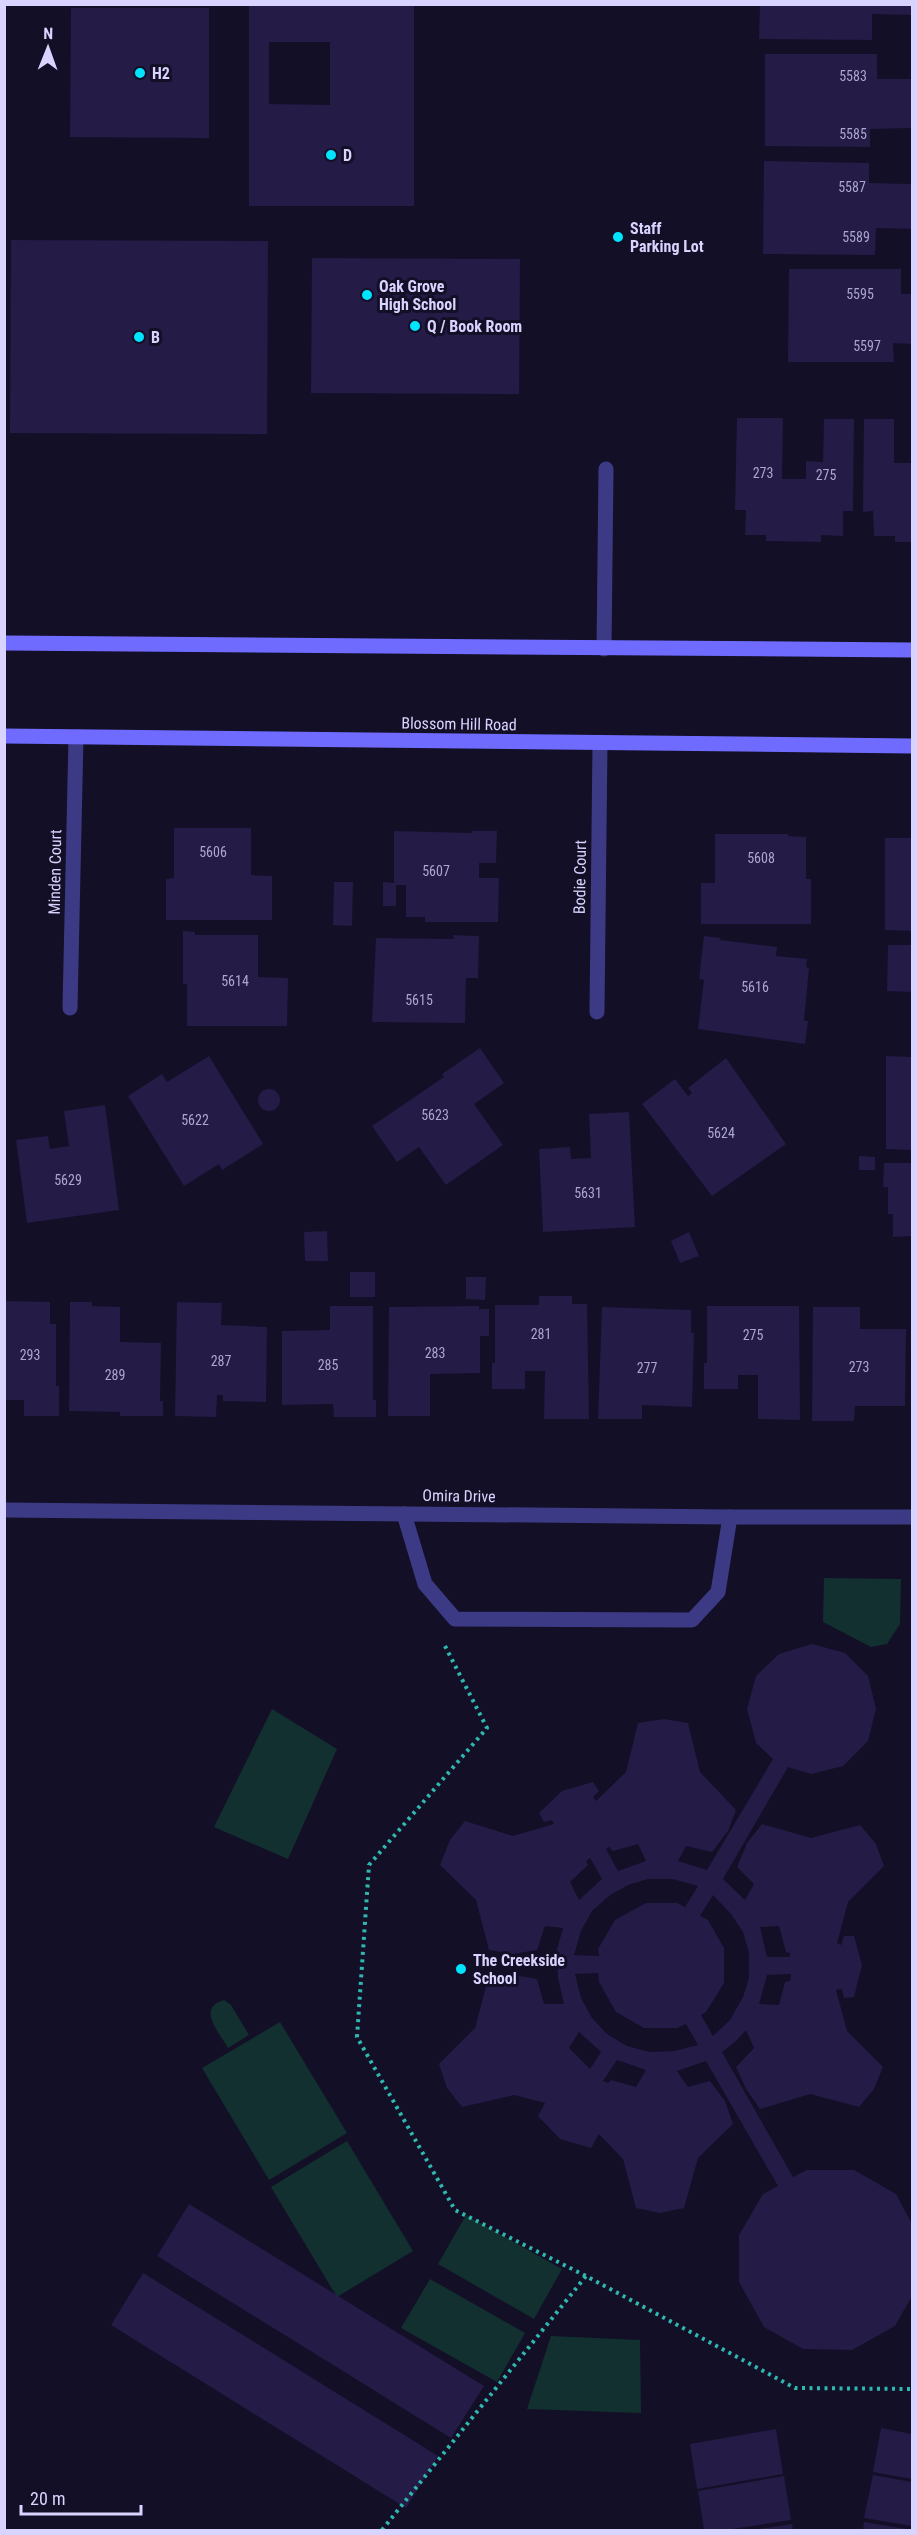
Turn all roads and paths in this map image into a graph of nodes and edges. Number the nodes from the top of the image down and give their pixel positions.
1 (606, 469) dead end
2 (4, 643) edge
3 (604, 648) junction
4 (909, 649) edge
5 (4, 736) edge
6 (76, 737) junction
7 (600, 743) junction
8 (912, 746) edge
9 (70, 1008) dead end
10 (597, 1012) dead end
11 (4, 1510) edge
12 (404, 1514) junction
13 (912, 1516) edge
14 (730, 1517) junction
15 (441, 1637) dead end
16 (586, 2276) junction
17 (912, 2389) edge
18 (382, 2530) edge

1 - 3 street
2 - 3 main road
3 - 4 main road
5 - 6 main road, Blossom Hill Road
6 - 7 main road, Blossom Hill Road
6 - 9 street, Minden Court
7 - 8 main road, Blossom Hill Road
7 - 10 street, Bodie Court
11 - 12 street, Omira Drive
12 - 14 street, Omira Drive
12 - 14 street
13 - 14 street, Omira Drive
15 - 16 path
16 - 17 path
16 - 18 path

